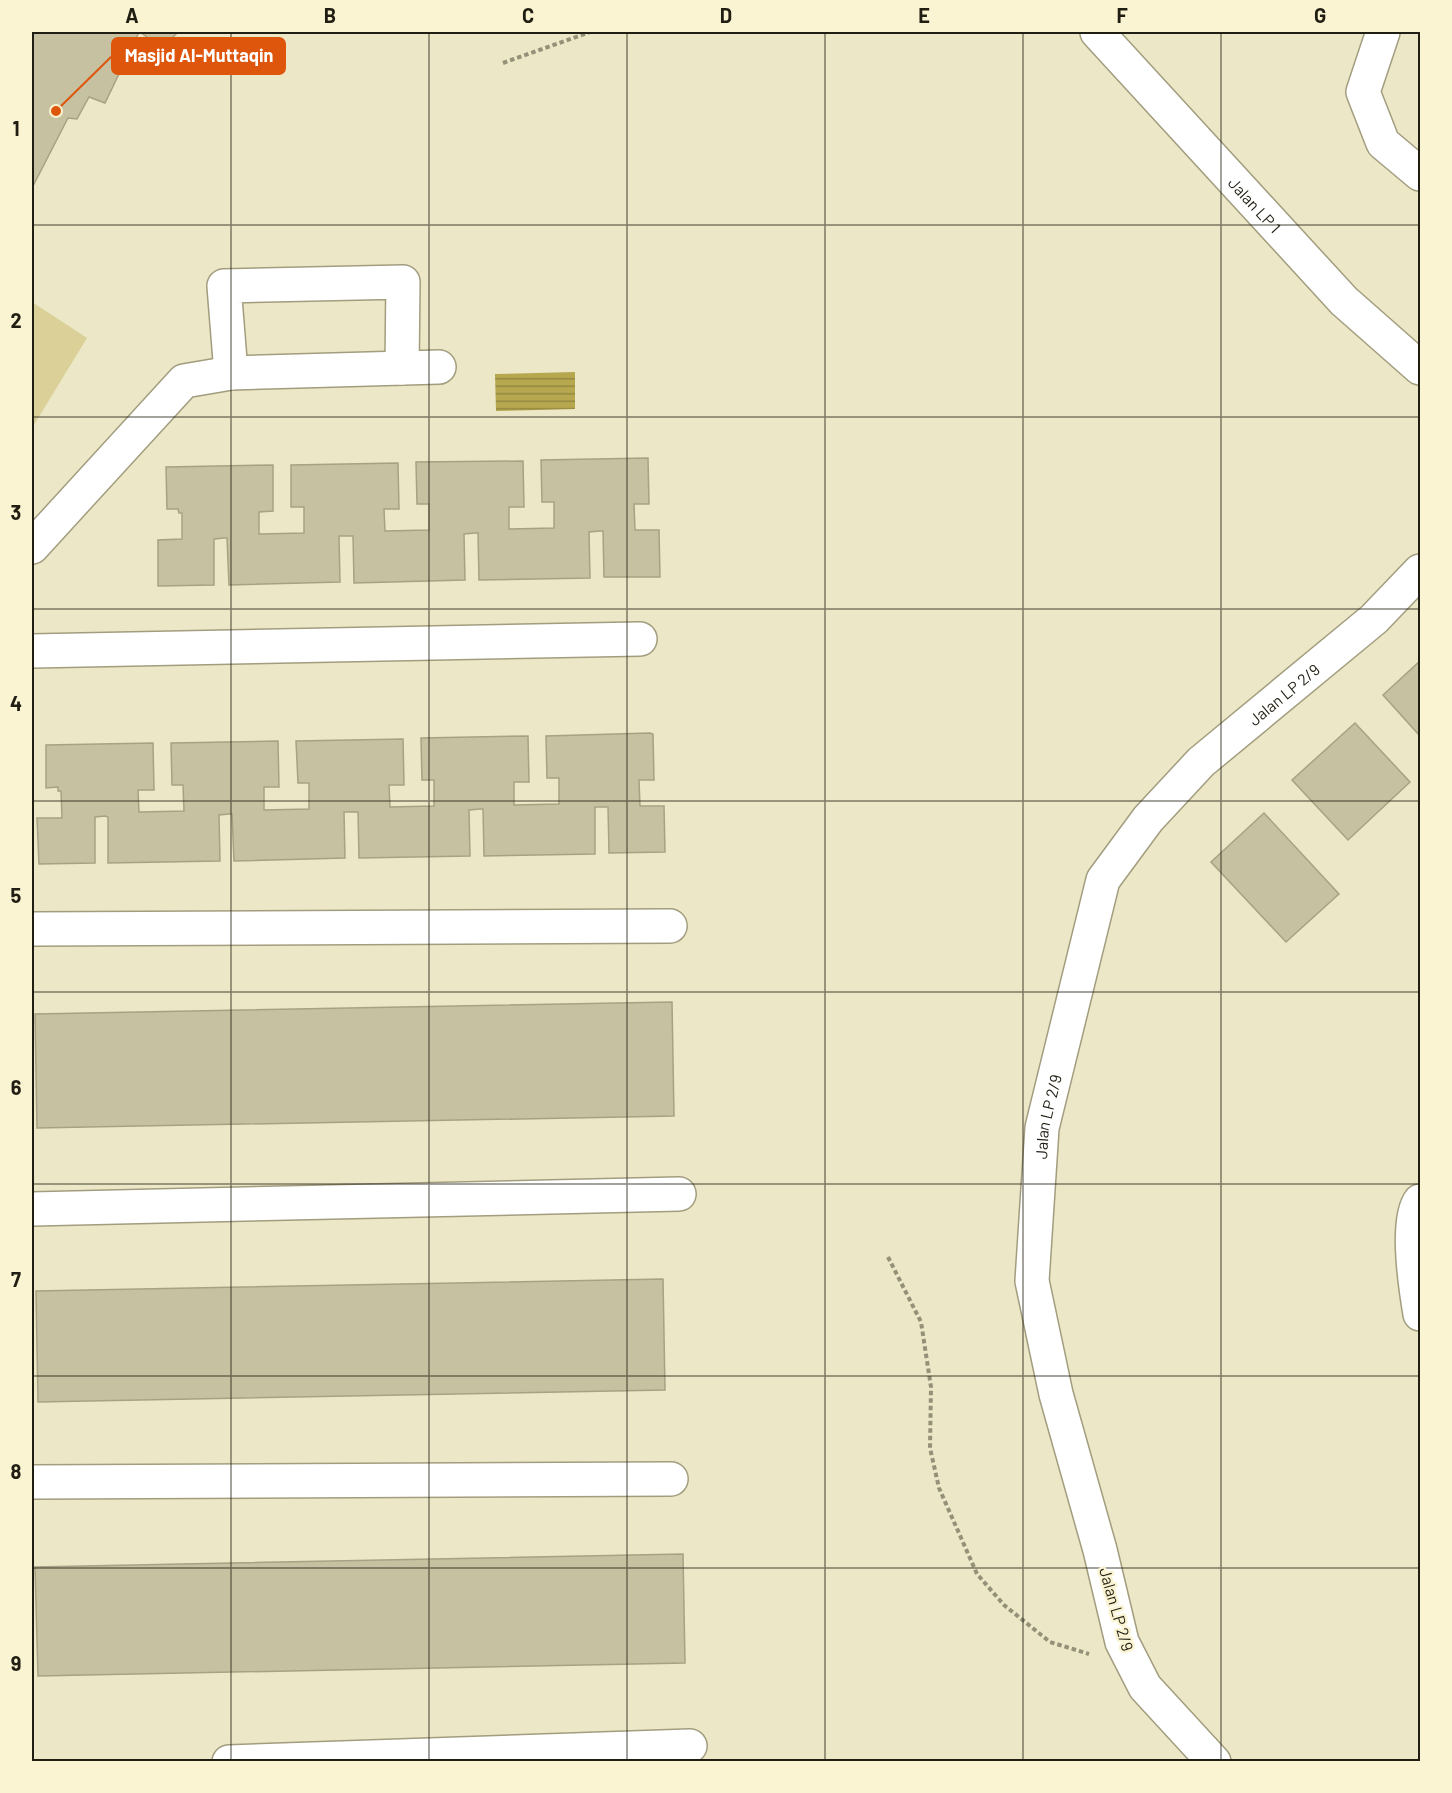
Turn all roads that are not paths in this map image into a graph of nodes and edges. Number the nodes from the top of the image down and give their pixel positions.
1 (1097, 32) edge
2 (1383, 32) edge
3 (1420, 174) edge
4 (439, 367) dead end
5 (402, 368) junction
6 (1420, 368) edge
7 (231, 373) junction
8 (32, 547) edge
9 (1420, 571) edge
10 (640, 639) dead end
11 (32, 651) edge
12 (670, 926) dead end
13 (32, 929) edge
14 (679, 1194) dead end
15 (1420, 1201) edge
16 (32, 1209) edge
17 (1420, 1314) edge
18 (671, 1479) dead end
19 (32, 1482) edge
20 (690, 1746) dead end
21 (229, 1761) edge
22 (1214, 1761) edge

1 - 6 street, Jalan LP 1
2 - 3 street
4 - 5 street
5 - 7 street
5 - 7 street
7 - 8 street
9 - 22 street, Jalan LP 2/9
10 - 11 street
12 - 13 street
14 - 16 street
15 - 17 street
18 - 19 street
20 - 21 street

